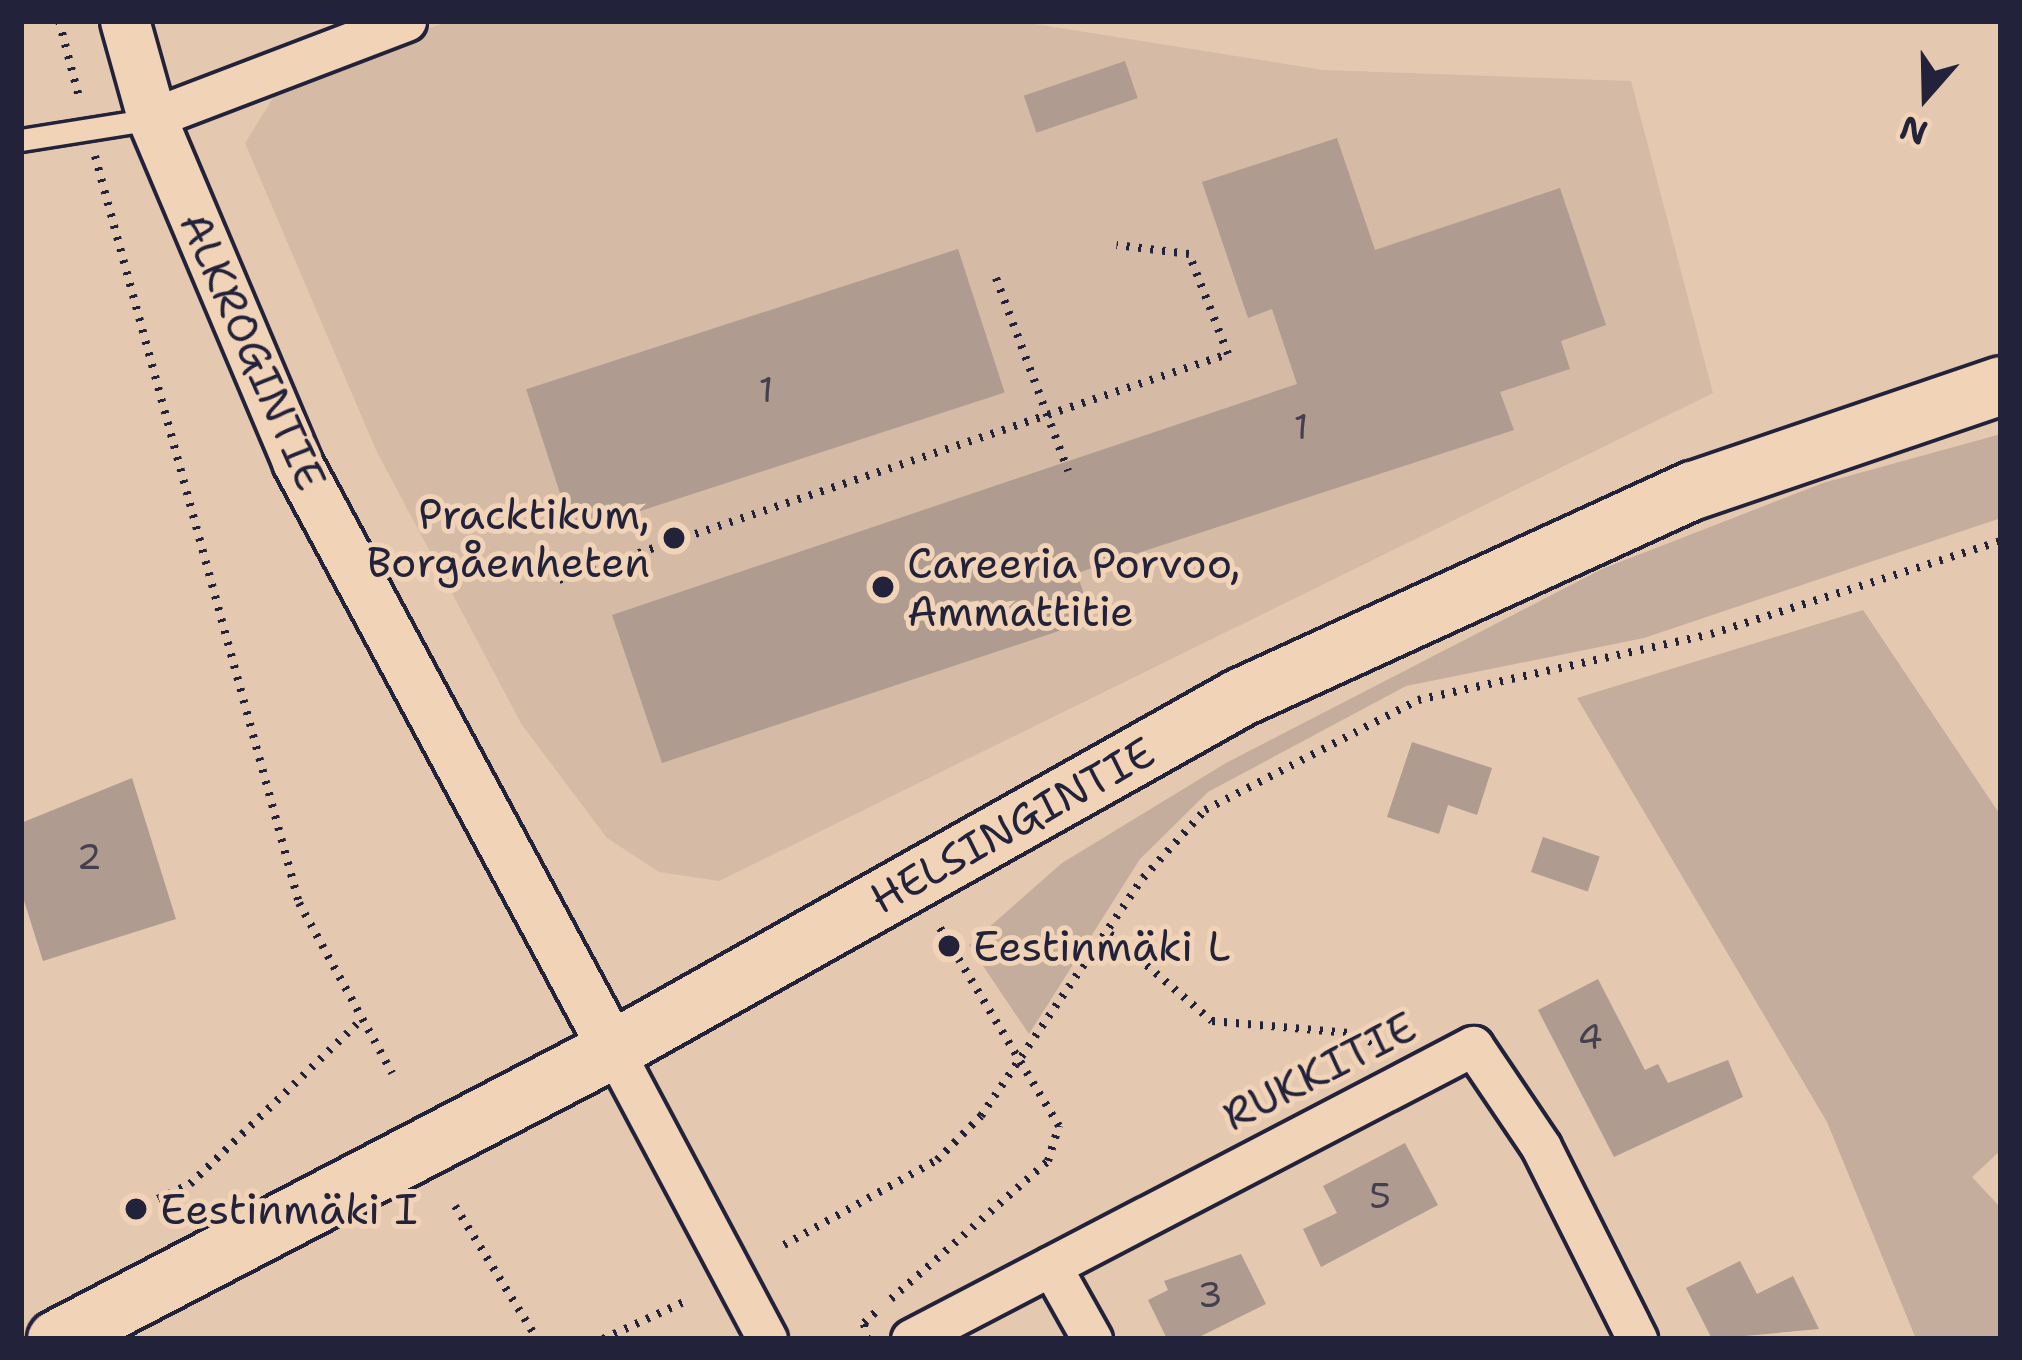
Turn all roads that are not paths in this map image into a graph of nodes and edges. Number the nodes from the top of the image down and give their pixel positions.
1 (125, 21) edge
2 (406, 21) edge
3 (152, 118) junction
4 (21, 140) edge
5 (2001, 385) edge
6 (614, 1049) junction
7 (1051, 1267) junction
8 (56, 1339) edge
9 (767, 1339) edge
10 (911, 1339) edge
11 (1091, 1339) edge
12 (1636, 1339) edge

1 - 3 street, ALKROGINTIE
2 - 3 street
3 - 4 lane
3 - 6 street, ALKROGINTIE
5 - 6 main road, HELSINGINTIE
6 - 8 main road, HELSINGINTIE
6 - 9 street
7 - 10 street, RUKKITIE
7 - 11 street
7 - 12 street, RUKKITIE

